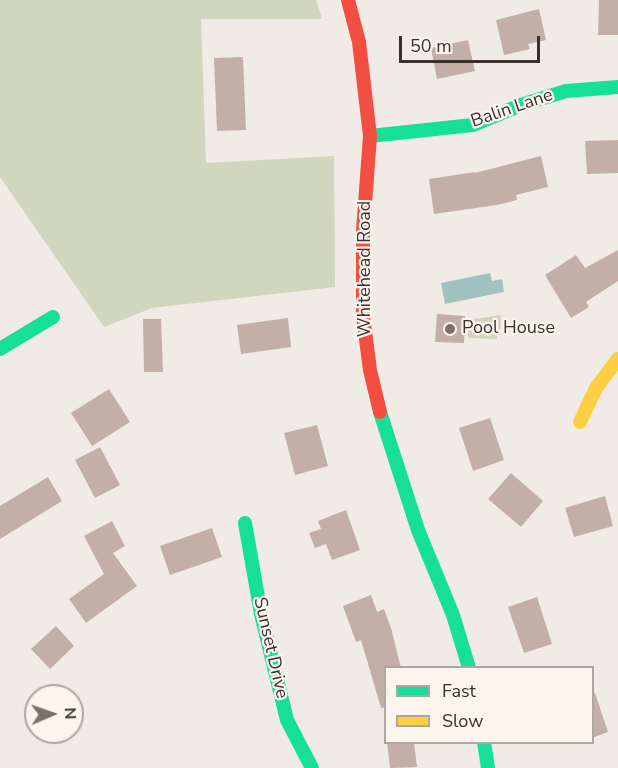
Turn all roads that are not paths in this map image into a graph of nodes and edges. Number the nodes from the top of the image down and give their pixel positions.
1 (348, 0) edge
2 (618, 87) edge
3 (370, 136) junction
4 (53, 317) dead end
5 (0, 349) edge
6 (618, 359) edge
7 (580, 423) dead end
8 (245, 523) dead end
9 (467, 666) edge
10 (484, 744) edge
11 (312, 768) edge
12 (488, 768) edge

1 - 3 street, Whitehead Road
2 - 3 street, Balin Lane
3 - 9 street, Whitehead Road
4 - 5 street
6 - 7 street
8 - 11 street, Sunset Drive
10 - 12 street

